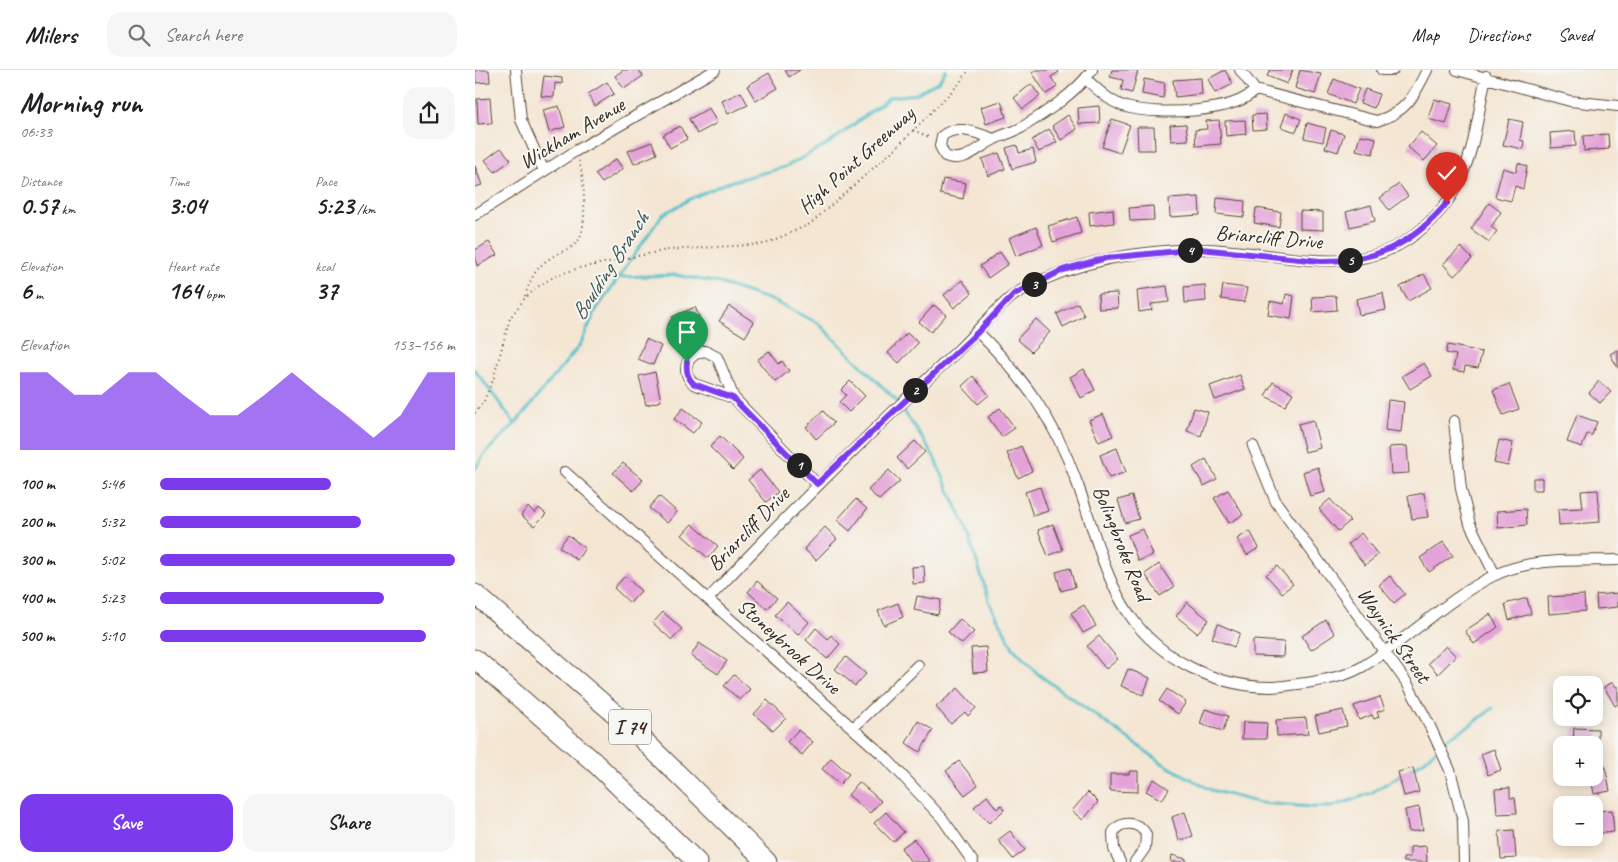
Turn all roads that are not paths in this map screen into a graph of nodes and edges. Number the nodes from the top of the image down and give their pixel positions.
1 (516, 70) edge
2 (1239, 70) edge
3 (1383, 70) edge
4 (1393, 70) edge
5 (1427, 70) edge
6 (1457, 70) edge
7 (710, 71) edge
8 (1089, 74) edge
9 (1486, 76) junction
10 (1255, 90) junction
11 (1618, 106) edge
12 (994, 138) junction
13 (544, 171) junction
14 (475, 215) edge
15 (978, 332) junction
16 (733, 398) junction
17 (1454, 421) dead end
18 (1253, 446) dead end
19 (565, 472) dead end
20 (817, 484) junction
21 (1618, 560) edge
22 (1495, 575) junction
23 (475, 594) edge
24 (708, 598) junction
25 (1385, 651) junction
26 (475, 659) edge
27 (918, 665) dead end
28 (853, 728) junction
29 (697, 862) edge
30 (767, 862) edge
31 (973, 862) edge
32 (1120, 862) edge
33 (1135, 862) edge
34 (1464, 862) edge

1 - 13 street
2 - 10 street
3 - 4 street
5 - 10 street
6 - 9 street
7 - 13 street, Wickham Avenue
8 - 10 street
8 - 12 street
9 - 11 street
9 - 15 street, Briarcliff Drive
12 - 12 street
13 - 14 street, Wickham Avenue
15 - 20 street, Briarcliff Drive
15 - 25 street, Bolingbroke Road
16 - 16 street
16 - 20 street
17 - 22 street
18 - 25 street, Waynick Street
19 - 24 street, Stoneybrook Drive
20 - 24 street, Briarcliff Drive
21 - 22 street, Bolingbroke Road
22 - 25 street, Bolingbroke Road
23 - 30 highway, I 74
24 - 28 street, Stoneybrook Drive
25 - 34 street, Waynick Street
26 - 29 highway, I 74
27 - 28 street
28 - 31 street, Stoneybrook Drive
32 - 33 street

